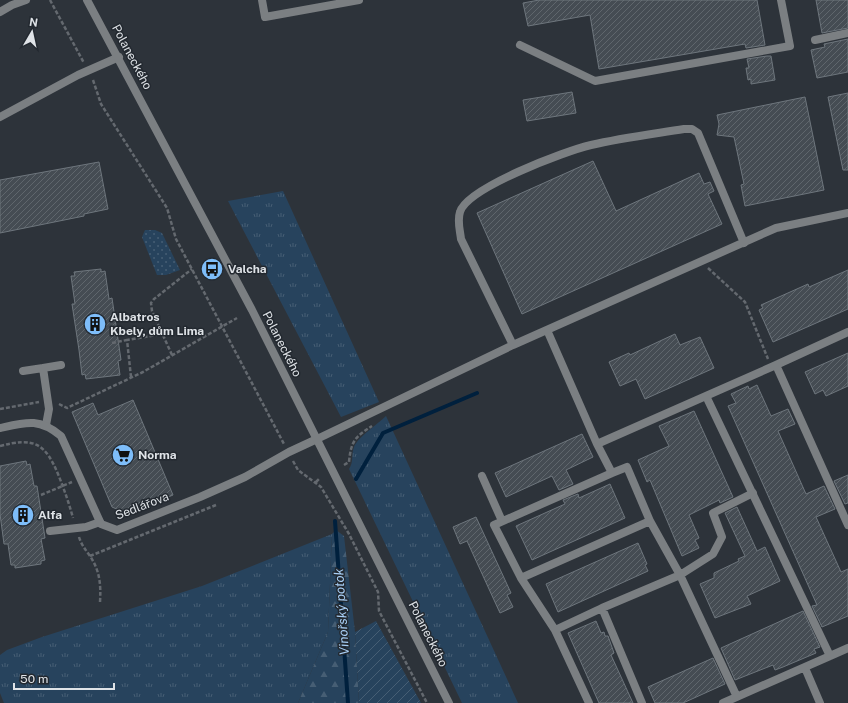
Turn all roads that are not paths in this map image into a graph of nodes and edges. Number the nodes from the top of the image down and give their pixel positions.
1 (26, 0) edge
2 (87, 0) edge
3 (262, 0) edge
4 (359, 0) edge
5 (781, 0) edge
6 (0, 12) edge
7 (848, 33) edge
8 (815, 40) dead end
9 (520, 45) dead end
10 (119, 57) junction
11 (0, 117) edge
12 (848, 213) edge
13 (744, 243) junction
14 (547, 330) junction
15 (848, 332) edge
16 (513, 345) junction
17 (61, 365) dead end
18 (774, 366) junction
19 (43, 368) junction
20 (23, 371) dead end
21 (706, 396) junction
22 (46, 425) junction
23 (0, 428) edge
24 (317, 439) junction
25 (597, 444) junction
26 (612, 473) junction
27 (482, 476) dead end
28 (752, 494) junction
29 (502, 521) junction
30 (650, 521) junction
31 (100, 522) junction
32 (848, 525) edge
33 (50, 531) dead end
34 (680, 575) junction
35 (521, 578) junction
36 (602, 608) junction
37 (555, 630) junction
38 (848, 648) edge
39 (830, 656) junction
40 (805, 668) junction
41 (737, 697) junction
42 (449, 703) edge
43 (589, 703) edge
44 (642, 703) edge
45 (723, 703) edge
46 (820, 703) edge

1 - 6 street
2 - 10 street, Polaneckého
3 - 4 street
5 - 9 street
7 - 8 street
10 - 11 street
10 - 24 street, Polaneckého
12 - 13 street, Sedlářova
13 - 14 street, Sedlářova
13 - 16 street
14 - 16 street, Sedlářova
14 - 25 street
15 - 18 street
16 - 24 street, Sedlářova
17 - 19 street
18 - 21 street
18 - 32 street
19 - 20 street
19 - 22 street
21 - 25 street
21 - 28 street
22 - 23 street
22 - 31 street, Sedlářova
24 - 31 street, Sedlářova
24 - 42 street, Polaneckého
25 - 26 street
26 - 29 street
26 - 30 street
27 - 29 street
28 - 34 street
28 - 39 street
29 - 35 street
30 - 34 street
30 - 35 street
31 - 33 street
34 - 36 street
34 - 41 street
35 - 37 street
36 - 37 street
36 - 44 street
37 - 43 street
38 - 39 street
39 - 40 street
40 - 41 street
40 - 46 street
41 - 45 street

